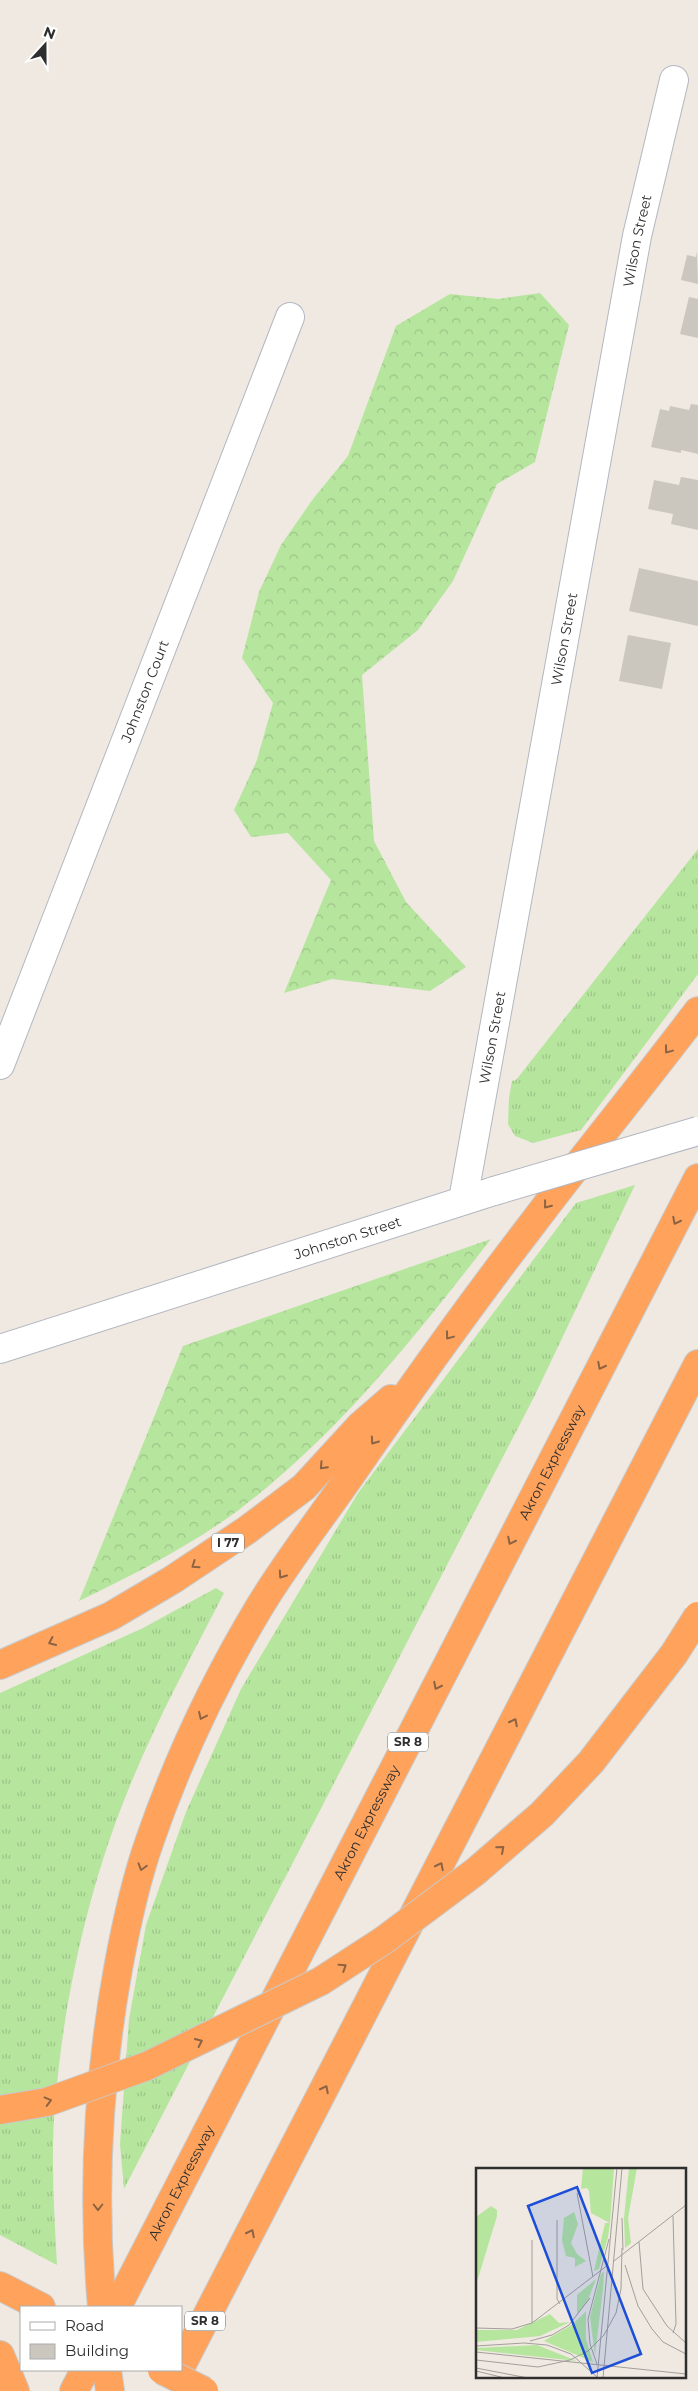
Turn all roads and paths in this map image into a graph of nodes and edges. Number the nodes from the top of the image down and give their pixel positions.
1 (674, 80) dead end
2 (290, 317) dead end
3 (698, 1011) edge
4 (0, 1065) edge
5 (698, 1131) edge
6 (698, 1178) edge
7 (464, 1200) junction
8 (0, 1349) edge
9 (698, 1364) edge
10 (422, 1372) junction
11 (698, 1616) edge
12 (0, 1665) edge
13 (0, 2110) edge
14 (0, 2286) edge
15 (39, 2306) edge
16 (102, 2306) edge
17 (118, 2306) edge
18 (0, 2354) edge
19 (182, 2364) edge
20 (84, 2371) edge
21 (107, 2371) edge
22 (164, 2371) edge
23 (178, 2371) edge
24 (15, 2391) edge
25 (74, 2391) edge
26 (110, 2391) edge
27 (168, 2391) edge
28 (204, 2391) edge

1 - 7 street, Wilson Street
2 - 4 street, Johnston Court
3 -> 10 highway
5 - 7 street, Johnston Street, bridge
6 -> 17 highway, Akron Expressway / SR 8
7 - 8 street, Johnston Street
19 -> 9 highway, SR 8
10 -> 12 highway, I 77
10 -> 16 highway
13 -> 11 highway, bridge
14 - 15 highway
18 - 24 highway
20 - 25 highway
21 - 26 highway
22 - 28 highway, bridge
23 - 27 highway

